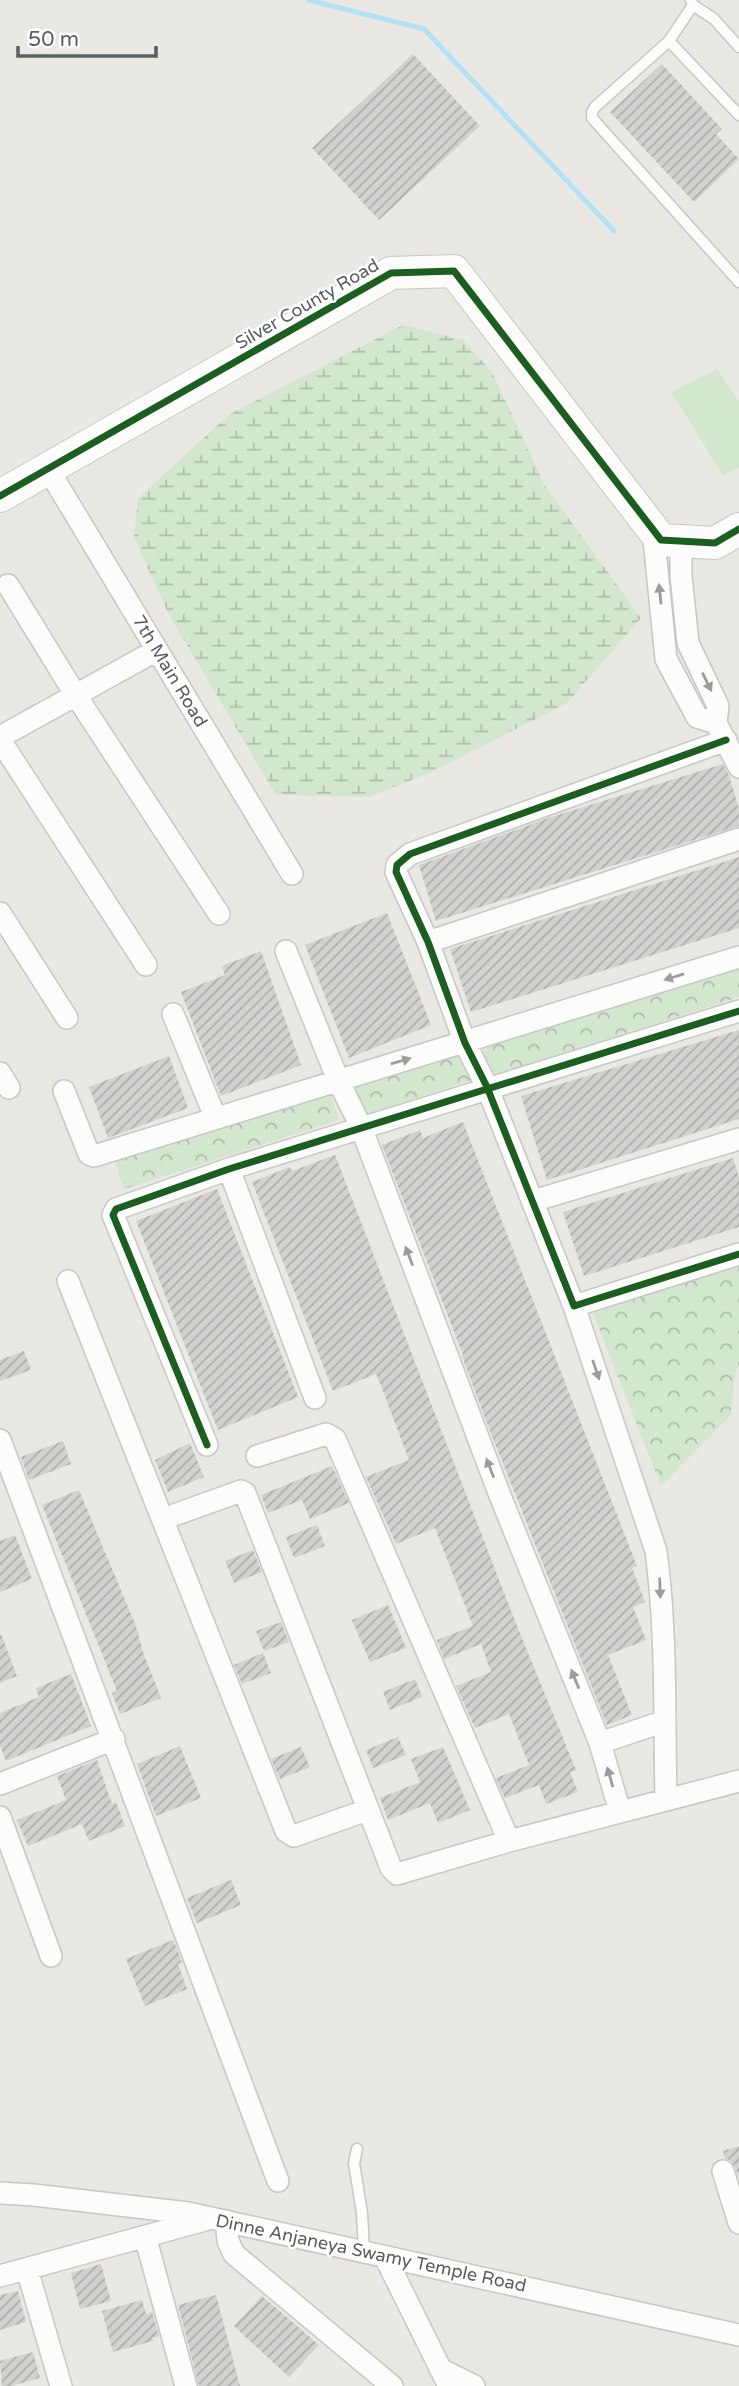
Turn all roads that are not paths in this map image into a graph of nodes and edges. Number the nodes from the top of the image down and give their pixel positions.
1 (692, 3) edge
2 (669, 41) junction
3 (739, 47) edge
4 (739, 115) edge
5 (739, 282) edge
6 (48, 469) junction
7 (0, 496) edge
8 (739, 529) edge
9 (667, 536) junction
10 (8, 585) dead end
11 (157, 650) junction
12 (75, 694) junction
13 (721, 732) junction
14 (0, 738) edge
15 (739, 767) edge
16 (739, 839) edge
17 (292, 874) dead end
18 (0, 913) edge
19 (219, 914) dead end
20 (428, 942) junction
21 (286, 951) dead end
22 (739, 957) edge
23 (146, 965) dead end
24 (739, 1011) edge
25 (173, 1014) dead end
26 (68, 1018) dead end
27 (465, 1042) junction
28 (338, 1080) junction
29 (487, 1087) junction
30 (64, 1091) dead end
31 (215, 1117) junction
32 (361, 1127) junction
33 (739, 1139) edge
34 (229, 1168) junction
35 (533, 1201) junction
36 (739, 1254) edge
37 (68, 1281) dead end
38 (574, 1306) junction
39 (315, 1398) dead end
40 (0, 1440) edge
41 (207, 1445) dead end
42 (257, 1457) dead end
43 (163, 1519) junction
44 (665, 1721) junction
45 (114, 1739) junction
46 (600, 1743) junction
47 (739, 1781) edge
48 (0, 1784) edge
49 (666, 1800) junction
50 (366, 1810) junction
51 (620, 1812) junction
52 (0, 1817) edge
53 (509, 1841) junction
54 (51, 1956) dead end
55 (357, 2149) dead end
56 (723, 2171) dead end
57 (278, 2181) dead end
58 (0, 2193) edge
59 (219, 2220) junction
60 (739, 2223) edge
61 (145, 2236) junction
62 (364, 2252) junction
63 (386, 2256) junction
64 (27, 2269) junction
65 (0, 2276) edge
66 (739, 2335) edge
67 (445, 2377) edge
68 (61, 2386) edge
69 (186, 2386) edge
70 (392, 2386) edge
71 (474, 2386) edge

1 - 2 lane
1 - 3 lane
2 - 4 lane
2 - 5 lane
6 - 7 street, Silver County Road
6 - 9 street, Silver County Road
6 - 11 street, 7th Main Road
8 - 9 street
9 -> 13 street
13 -> 9 street
10 - 12 street
11 - 12 street
11 - 17 street, 7th Main Road
12 - 14 street
12 - 19 street
13 - 15 street
13 - 20 street
14 - 23 street
16 - 20 street
18 - 26 street
20 - 27 street
21 - 28 street
22 -> 27 street
24 - 29 street
25 - 31 street
28 -> 27 street
27 - 29 street
28 - 31 street
28 - 32 street
29 - 32 street
29 - 35 street
30 - 31 street
32 - 34 street
46 -> 32 street
33 - 35 street
34 - 39 street
34 - 41 street
35 - 38 street
36 - 38 street
37 - 43 street
38 -> 44 street
40 - 45 street
42 - 53 street
43 - 50 street
43 - 50 street
44 - 46 street
44 - 49 street
45 - 48 street
45 - 57 street
51 -> 46 street
47 - 49 street
49 - 51 street
50 - 53 street
51 - 53 street
52 - 54 street
55 - 62 lane
56 - 60 street
58 - 59 street, Dinne Anjaneya Swamy Temple Road
59 - 61 street
59 - 62 street, Dinne Anjaneya Swamy Temple Road
59 - 70 street
61 - 64 street
61 - 69 street
62 - 63 street, Dinne Anjaneya Swamy Temple Road
63 - 66 street, Dinne Anjaneya Swamy Temple Road
63 - 67 street
64 - 65 street
64 - 68 street
67 - 71 street

